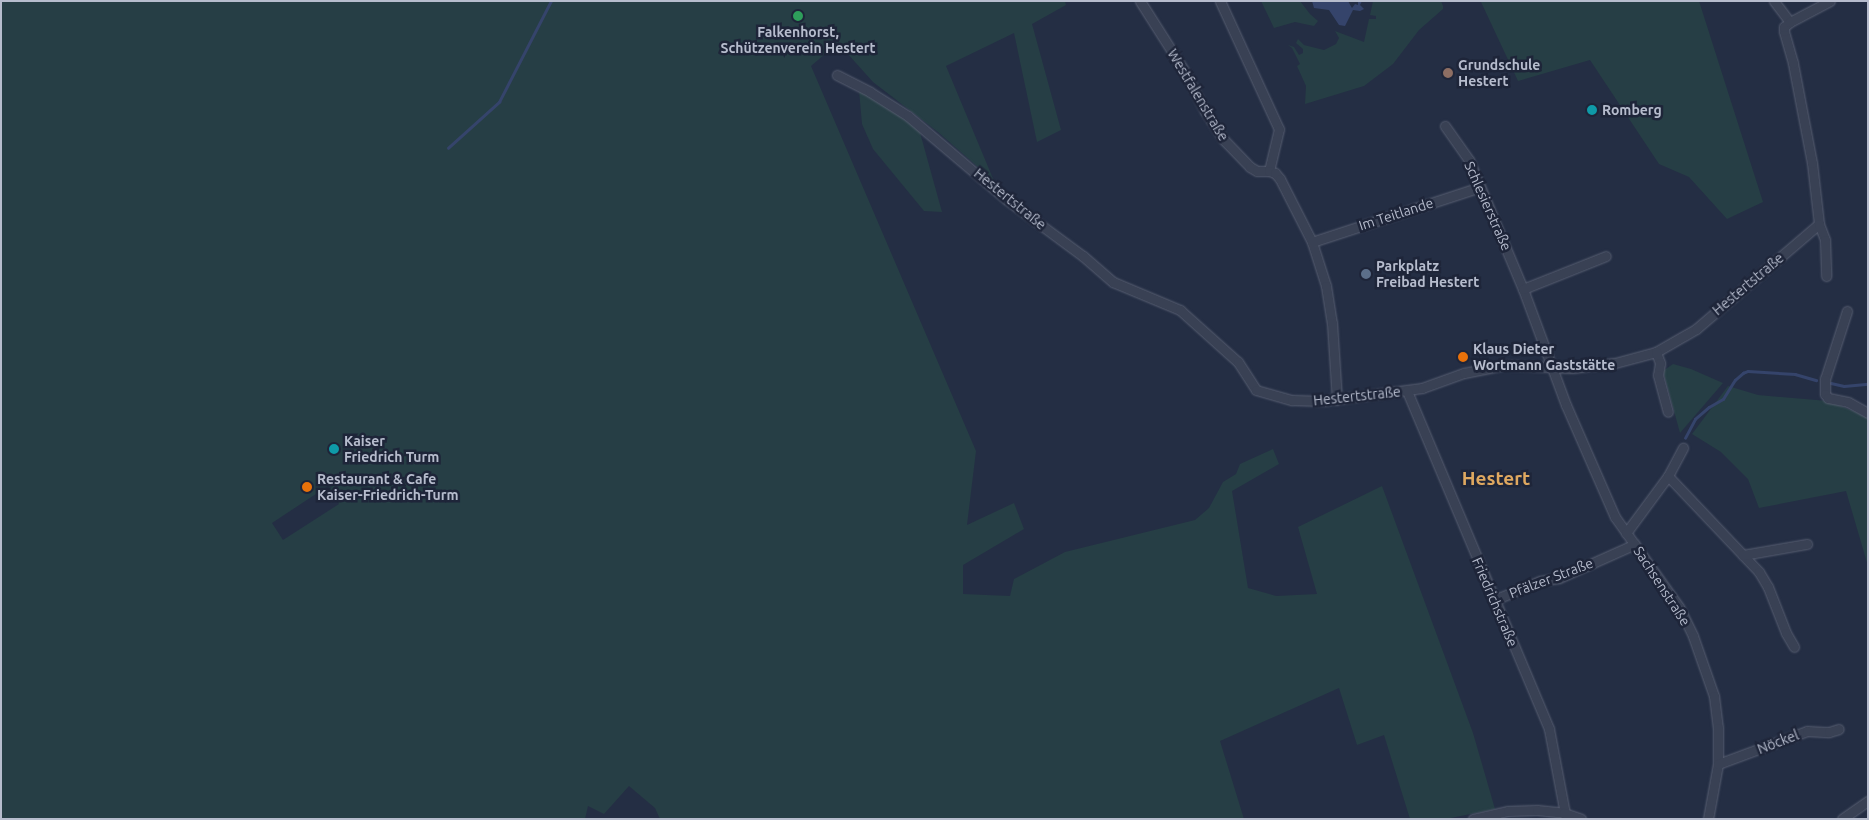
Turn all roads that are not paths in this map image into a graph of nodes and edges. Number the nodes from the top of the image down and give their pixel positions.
1 (1140, 1) edge
2 (1220, 1) edge
3 (1774, 1) edge
4 (1830, 1) edge
5 (1790, 22) junction
6 (837, 75) dead end
7 (1446, 126) dead end
8 (1269, 171) junction
9 (1480, 187) junction
10 (1819, 224) junction
11 (1312, 242) junction
12 (1606, 256) dead end
13 (1826, 276) dead end
14 (1523, 289) junction
15 (1847, 311) dead end
16 (1656, 352) junction
17 (1552, 367) junction
18 (1407, 391) junction
19 (1337, 400) junction
20 (1668, 412) dead end
21 (1868, 413) edge
22 (1683, 448) dead end
23 (1668, 476) junction
24 (1626, 533) junction
25 (1635, 544) junction
26 (1808, 544) dead end
27 (1743, 555) junction
28 (1494, 600) junction
29 (1794, 647) dead end
30 (1839, 729) dead end
31 (1718, 764) junction
32 (1868, 801) edge
33 (1565, 816) edge
34 (1473, 819) edge
35 (1581, 819) edge
36 (1708, 819) edge
37 (1842, 819) edge

1 - 8 street, Westfalenstraße
2 - 8 street
3 - 5 street
4 - 5 street
5 - 10 street
6 - 19 street, Hestertstraße
7 - 9 street, Schlesierstraße
8 - 11 street, Westfalenstraße
9 - 11 street, Im Teitlande
9 - 14 street, Schlesierstraße
10 - 13 street
10 - 16 street, Hestertstraße
11 - 19 street, Westfalenstraße
12 - 14 street
14 - 17 street, Schlesierstraße
15 - 21 street
16 - 17 street, Hestertstraße
16 - 20 street
17 - 18 street, Hestertstraße
17 - 24 street, Sachsenstraße
18 - 19 street, Hestertstraße
18 - 28 street, Friedrichstraße
22 - 23 street
23 - 24 street
23 - 27 street
24 - 25 street, Sachsenstraße
25 - 28 street, Pfälzer Straße
25 - 31 street, Sachsenstraße
26 - 27 street
27 - 29 street
28 - 33 street, Friedrichstraße
30 - 31 street, Nöckel
31 - 36 street, Sachsenstraße
32 - 37 street
33 - 34 street
33 - 35 street

